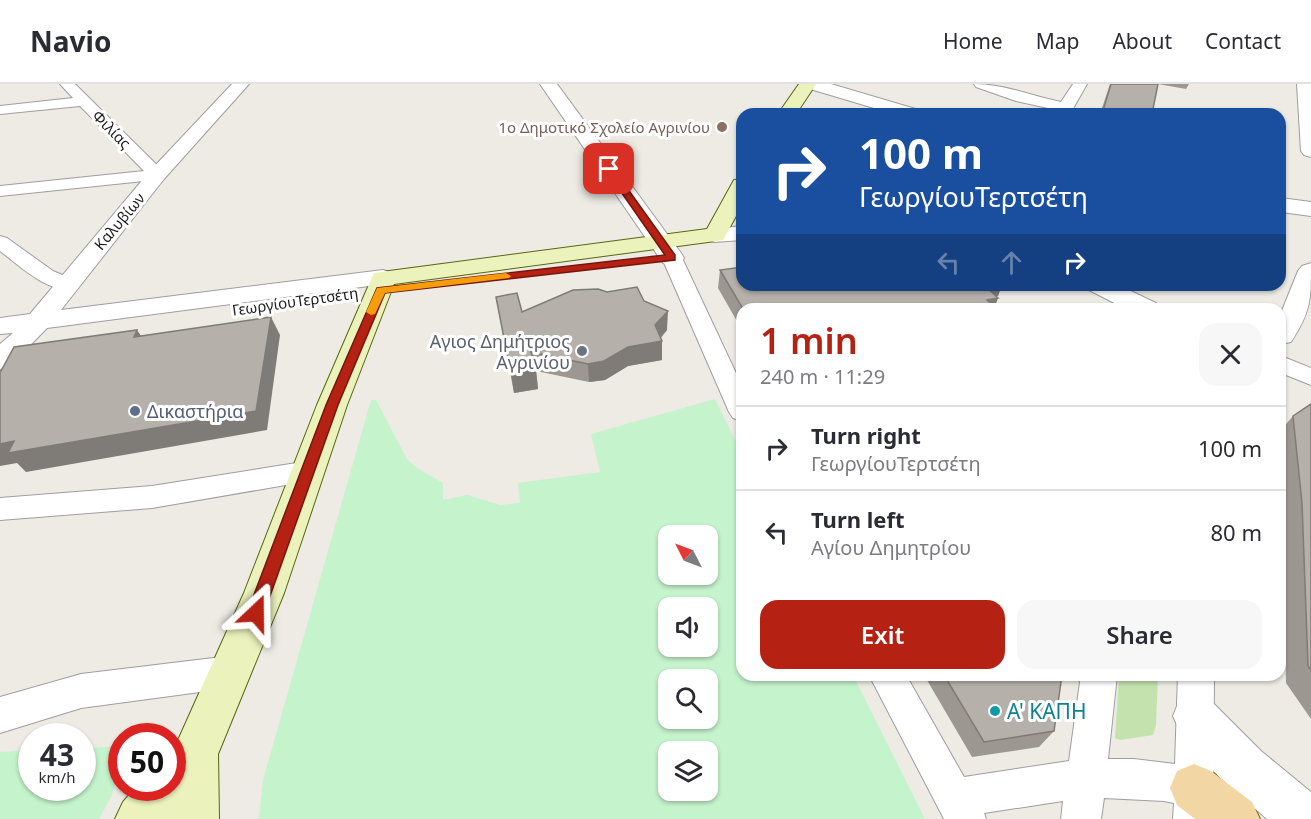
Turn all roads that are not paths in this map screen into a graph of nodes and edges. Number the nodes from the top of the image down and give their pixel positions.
1 (67, 84) edge
2 (241, 84) edge
3 (548, 84) edge
4 (808, 84) edge
5 (813, 84) edge
6 (981, 84) edge
7 (1080, 84) edge
8 (1305, 84) edge
9 (84, 101) junction
10 (791, 108) edge
11 (893, 108) edge
12 (1057, 108) edge
13 (1065, 108) edge
14 (0, 110) edge
15 (1310, 142) edge
16 (157, 175) junction
17 (0, 191) edge
18 (1286, 206) edge
19 (1311, 209) edge
20 (736, 220) edge
21 (0, 242) edge
22 (732, 243) edge
23 (666, 250) junction
24 (1311, 271) edge
25 (67, 284) junction
26 (382, 284) junction
27 (1109, 291) edge
28 (1131, 303) edge
29 (0, 326) edge
30 (33, 328) junction
31 (1286, 328) edge
32 (0, 339) edge
33 (0, 360) edge
34 (1286, 366) edge
35 (1311, 377) edge
36 (736, 396) edge
37 (309, 471) junction
38 (0, 509) edge
39 (230, 672) junction
40 (890, 681) edge
41 (1098, 681) edge
42 (1196, 696) edge
43 (0, 715) edge
44 (186, 758) edge
45 (1087, 779) junction
46 (186, 796) edge
47 (155, 801) edge
48 (1193, 804) edge
49 (960, 809) edge
50 (140, 819) edge
51 (194, 819) edge
52 (1081, 819) edge
53 (1234, 819) edge
54 (1305, 819) edge

1 - 9 street, Φιλίας
2 - 16 street, Καλυβίων
3 - 23 street
4 - 10 main road
5 - 11 street
6 - 12 street
7 - 13 street
8 - 15 street
9 - 14 street
9 - 16 street, Φιλίας
16 - 17 street
16 - 25 street, Καλυβίων
18 - 19 street
20 - 22 main road
21 - 25 street
22 - 23 main road, ΓεωργίουΤερτσέτη
23 - 26 main road, ΓεωργίουΤερτσέτη
23 - 36 street
24 - 31 street
25 - 30 street, Καλυβίων
26 - 30 street, ΓεωργίουΤερτσέτη
26 - 37 main road
27 - 28 street
29 - 30 street
30 - 32 street
30 - 33 street, Καλυβίων
34 - 35 street
37 - 38 street
37 - 39 main road
39 - 43 street
39 - 44 main road
40 - 49 street
41 - 45 street
42 - 48 street
42 - 54 street
45 - 48 street
45 - 49 street
45 - 52 street
46 - 51 main road
47 - 50 main road
48 - 53 main road

